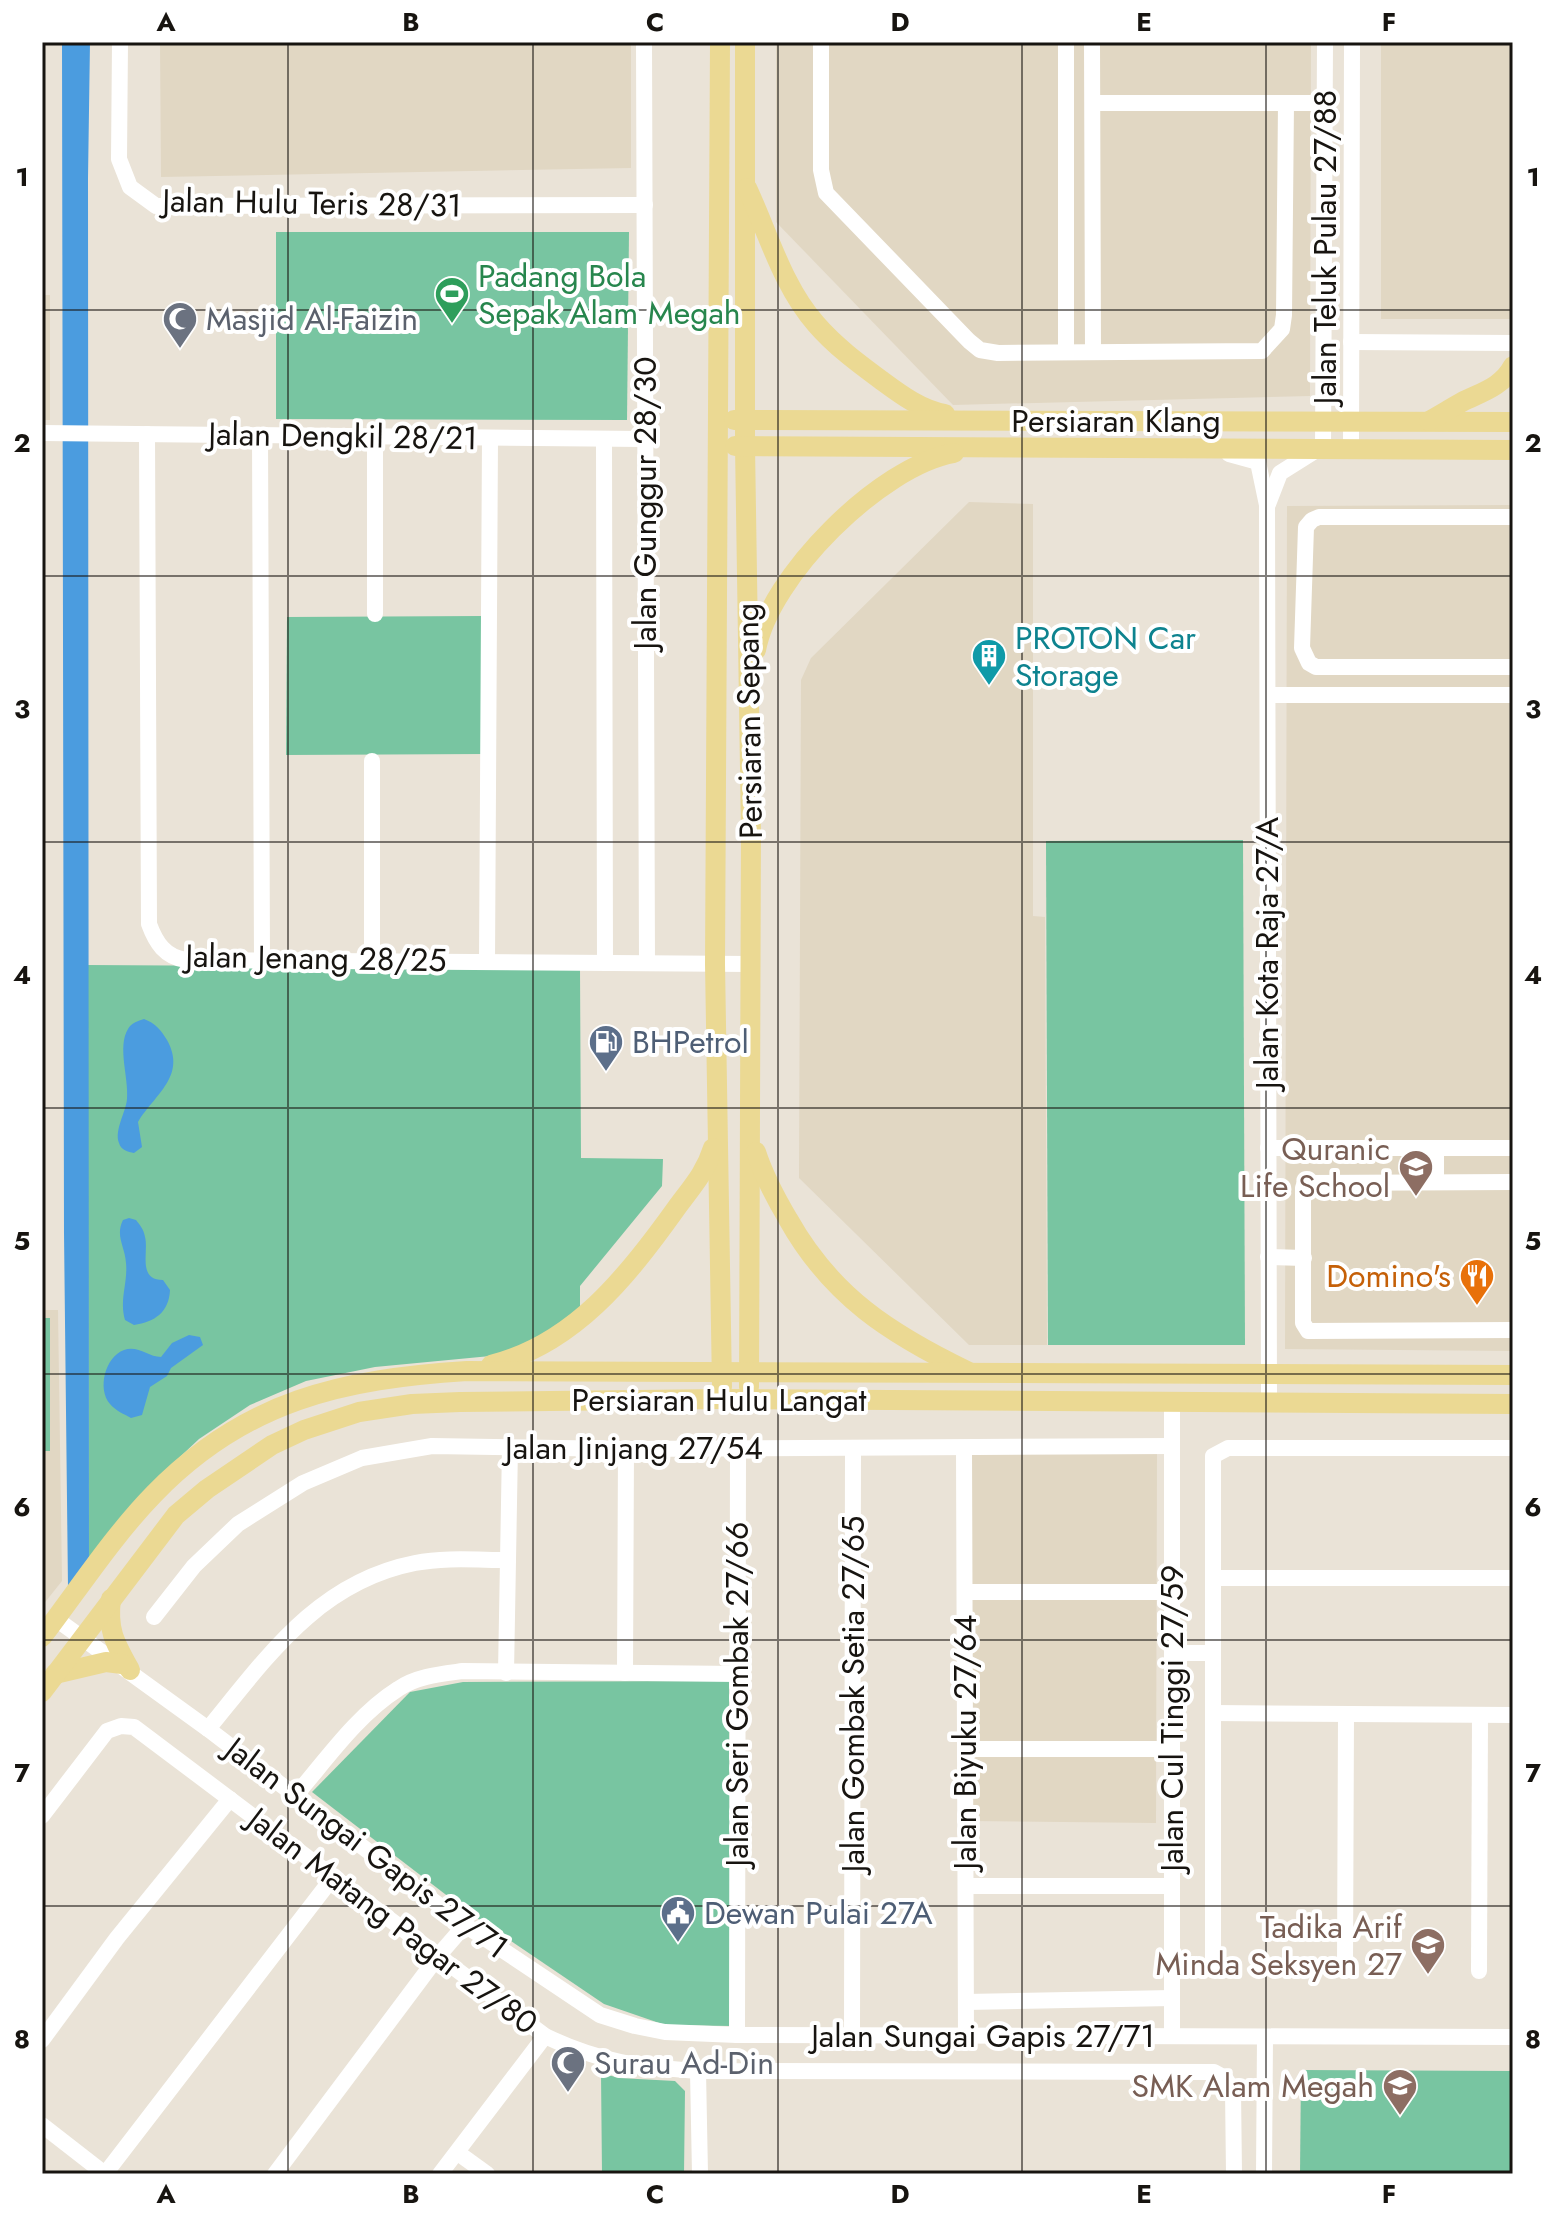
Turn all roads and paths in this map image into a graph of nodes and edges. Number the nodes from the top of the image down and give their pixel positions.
1 (120, 42) edge
2 (644, 42) edge
3 (720, 42) edge
4 (745, 42) edge
5 (821, 42) edge
6 (1066, 42) edge
7 (1092, 42) edge
8 (1325, 42) edge
9 (1352, 42) edge
10 (1093, 103) junction
11 (1286, 103) junction
12 (1325, 103) junction
13 (744, 181) junction
14 (645, 205) junction
15 (1351, 342) junction
16 (1513, 343) edge
17 (1066, 352) junction
18 (1093, 352) junction
19 (1513, 366) edge
20 (718, 420) junction
21 (745, 420) junction
22 (980, 420) junction
23 (1324, 421) junction
24 (1351, 421) junction
25 (1429, 421) junction
26 (1513, 422) edge
27 (50, 433) edge
28 (147, 434) junction
29 (260, 435) junction
30 (375, 436) junction
31 (490, 438) junction
32 (604, 439) junction
33 (643, 439) junction
34 (719, 446) junction
35 (745, 446) junction
36 (994, 446) junction
37 (1208, 449) junction
38 (1513, 450) edge
39 (1319, 451) junction
40 (1351, 451) junction
41 (1267, 505) junction
42 (1513, 517) edge
43 (375, 614) dead end
44 (1513, 667) edge
45 (1436, 668) junction
46 (749, 687) junction
47 (1268, 695) junction
48 (1436, 695) junction
49 (1513, 695) edge
50 (372, 761) dead end
51 (262, 961) junction
52 (372, 961) junction
53 (487, 962) junction
54 (605, 963) junction
55 (647, 963) junction
56 (715, 964) junction
57 (750, 964) junction
58 (718, 1131) junction
59 (750, 1133) junction
60 (1268, 1148) junction
61 (1436, 1148) junction
62 (1513, 1148) edge
63 (1436, 1182) junction
64 (1513, 1182) edge
65 (1268, 1257) junction
66 (1304, 1258) junction
67 (1513, 1330) edge
68 (467, 1371) junction
69 (749, 1373) junction
70 (721, 1374) junction
71 (974, 1374) junction
72 (1268, 1374) junction
73 (1513, 1375) edge
74 (722, 1399) junction
75 (750, 1399) junction
76 (1172, 1401) junction
77 (1269, 1401) junction
78 (1513, 1404) edge
79 (1172, 1446) junction
80 (510, 1447) junction
81 (853, 1448) junction
82 (964, 1448) junction
83 (1513, 1448) edge
84 (626, 1449) junction
85 (738, 1449) junction
86 (508, 1560) junction
87 (1213, 1578) junction
88 (1513, 1578) edge
89 (965, 1592) junction
90 (1172, 1592) junction
91 (111, 1599) junction
92 (154, 1617) dead end
93 (56, 1619) junction
94 (82, 1636) junction
95 (42, 1637) edge
96 (1172, 1653) junction
97 (1213, 1653) junction
98 (126, 1667) junction
99 (506, 1673) junction
100 (625, 1673) junction
101 (55, 1674) junction
102 (737, 1674) junction
103 (42, 1692) edge
104 (1213, 1713) junction
105 (1346, 1715) junction
106 (1480, 1715) junction
107 (1513, 1715) edge
108 (208, 1729) junction
109 (965, 1749) junction
110 (1172, 1749) junction
111 (295, 1796) junction
112 (230, 1799) junction
113 (42, 1816) edge
114 (334, 1876) junction
115 (966, 1886) junction
116 (1172, 1886) junction
117 (465, 1925) junction
118 (439, 1955) junction
119 (1345, 1966) dead end
120 (1213, 1967) dead end
121 (1479, 1971) dead end
122 (1172, 1998) junction
123 (966, 2002) junction
124 (737, 2035) junction
125 (545, 2036) junction
126 (852, 2036) junction
127 (966, 2036) junction
128 (1172, 2036) junction
129 (1265, 2037) junction
130 (1513, 2037) edge
131 (42, 2040) edge
132 (698, 2071) junction
133 (42, 2125) edge
134 (458, 2153) junction
135 (105, 2174) edge
136 (275, 2174) edge
137 (440, 2174) edge
138 (487, 2174) edge
139 (700, 2174) edge
140 (1234, 2174) edge
141 (1264, 2174) edge

1 - 14 street, Jalan Hulu Teris 28/31
2 - 14 street, Jalan Gunggur 28/30
3 - 20 main road, Persiaran Sepang
4 - 13 main road, Persiaran Sepang
5 - 17 street
6 - 17 street
7 - 10 street
8 - 12 street, Jalan Teluk Pulau 27/88
9 - 15 street, Jalan Teluk Pulau 27/88
10 - 11 street
10 - 18 street
11 - 12 street
11 - 18 street
12 - 23 street, Jalan Teluk Pulau 27/88
13 - 21 main road, Persiaran Sepang
13 - 22 main road
14 - 33 street, Jalan Gunggur 28/30
15 - 16 street
15 - 24 street, Jalan Teluk Pulau 27/88
17 - 18 street
19 - 25 main road
20 - 21 main road, Persiaran Klang
20 - 34 main road, Persiaran Sepang
21 - 22 main road, Persiaran Klang
21 - 35 main road, Persiaran Sepang
22 - 23 main road, Persiaran Klang
23 - 24 main road, Persiaran Klang
23 - 39 street, Jalan Teluk Pulau 27/88
24 - 25 main road, Persiaran Klang
24 - 40 street, Jalan Teluk Pulau 27/88
25 - 26 main road, Persiaran Klang
27 - 28 street, Jalan Dengkil 28/21
28 - 29 street, Jalan Dengkil 28/21
28 - 51 street, Jalan Jenang 28/25
29 - 30 street, Jalan Dengkil 28/21
29 - 51 street
30 - 31 street, Jalan Dengkil 28/21
30 - 43 street
31 - 32 street, Jalan Dengkil 28/21
31 - 53 street
32 - 33 street, Jalan Dengkil 28/21
32 - 54 street
33 - 55 street, Jalan Gunggur 28/30
34 - 35 main road, Persiaran Klang
34 - 56 main road, Persiaran Sepang
35 - 36 main road, Persiaran Klang
35 - 46 main road, Persiaran Sepang
36 - 37 main road, Persiaran Klang
36 - 46 main road
37 - 39 main road, Persiaran Klang
37 - 41 street, Jalan Kota Raja 27/A
38 - 40 main road, Persiaran Klang
39 - 40 main road, Persiaran Klang
39 - 41 street, Jalan Kota Raja 27/A
41 - 47 street, Jalan Kota Raja 27/A
42 - 45 street
44 - 45 street
45 - 48 street
46 - 57 main road, Persiaran Sepang
47 - 48 street
47 - 60 street, Jalan Kota Raja 27/A
48 - 49 street
50 - 52 street
51 - 52 street, Jalan Jenang 28/25
52 - 53 street, Jalan Jenang 28/25
53 - 54 street, Jalan Jenang 28/25
54 - 55 street, Jalan Jenang 28/25
55 - 56 street, Jalan Jenang 28/25
56 - 57 street, Jalan Jenang 28/25
56 - 58 main road, Persiaran Sepang
57 - 59 main road, Persiaran Sepang
58 - 68 main road
58 - 70 main road, Persiaran Sepang
59 - 69 main road, Persiaran Sepang
59 - 71 main road
60 - 61 street
60 - 65 street, Jalan Kota Raja 27/A
61 - 62 street
61 - 63 street
63 - 64 street
63 - 66 street
65 - 66 street
65 - 72 street, Jalan Kota Raja 27/A
66 - 67 street
68 - 70 main road, Persiaran Hulu Langat
68 - 93 main road, Persiaran Hulu Langat
69 - 70 main road, Persiaran Hulu Langat
69 - 71 main road, Persiaran Hulu Langat
69 - 75 main road, Persiaran Sepang
70 - 74 main road, Persiaran Sepang
71 - 72 main road, Persiaran Hulu Langat
72 - 73 main road, Persiaran Hulu Langat
72 - 77 street, Jalan Kota Raja 27/A
74 - 75 main road, Persiaran Hulu Langat
74 - 91 main road, Persiaran Hulu Langat
75 - 76 main road, Persiaran Hulu Langat
76 - 77 main road, Persiaran Hulu Langat
76 - 79 street, Jalan Cul Tinggi 27/59
77 - 78 main road, Persiaran Hulu Langat
79 - 82 street, Jalan Jinjang 27/54
79 - 90 street, Jalan Cul Tinggi 27/59
80 - 84 street, Jalan Jinjang 27/54
80 - 86 street
80 - 92 street, Jalan Jinjang 27/54
81 - 82 street, Jalan Jinjang 27/54
81 - 85 street, Jalan Jinjang 27/54
81 - 126 street, Jalan Gombak Setia 27/65
82 - 89 street, Jalan Biyuku 27/64
83 - 87 street
84 - 85 street, Jalan Jinjang 27/54
84 - 100 street
85 - 102 street, Jalan Seri Gombak 27/66
86 - 99 street
86 - 108 street
87 - 88 street
87 - 97 street
89 - 90 street
89 - 109 street, Jalan Biyuku 27/64
90 - 96 street, Jalan Cul Tinggi 27/59
91 - 94 main road, Persiaran Hulu Langat
91 - 98 main road
93 - 94 street, Jalan Sungai Gapis 27/71
93 - 95 main road, Persiaran Hulu Langat
94 - 98 street, Jalan Sungai Gapis 27/71
94 - 101 main road, Persiaran Hulu Langat
96 - 97 street
96 - 110 street, Jalan Cul Tinggi 27/59
97 - 104 street
98 - 101 main road
98 - 108 street, Jalan Sungai Gapis 27/71
99 - 100 street
99 - 111 street
100 - 102 street
101 - 103 main road, Persiaran Hulu Langat
102 - 124 street, Jalan Seri Gombak 27/66
104 - 105 street
104 - 120 street
105 - 106 street
105 - 119 street
106 - 107 street
106 - 121 street
108 - 111 street, Jalan Sungai Gapis 27/71
109 - 110 street
109 - 115 street, Jalan Biyuku 27/64
110 - 116 street, Jalan Cul Tinggi 27/59
111 - 117 street, Jalan Sungai Gapis 27/71
112 - 113 street, Jalan Matang Pagar 27/80
112 - 114 street, Jalan Matang Pagar 27/80
112 - 131 street
114 - 118 street, Jalan Matang Pagar 27/80
114 - 135 street
115 - 116 street
115 - 123 street, Jalan Biyuku 27/64
116 - 122 street, Jalan Cul Tinggi 27/59
117 - 118 street
117 - 124 street, Jalan Sungai Gapis 27/71
118 - 125 street, Jalan Matang Pagar 27/80
118 - 136 street
122 - 123 street
122 - 128 street, Jalan Cul Tinggi 27/59
123 - 127 street, Jalan Biyuku 27/64
124 - 126 street, Jalan Sungai Gapis 27/71
125 - 132 street, Jalan Matang Pagar 27/80
125 - 134 street
126 - 127 street, Jalan Sungai Gapis 27/71
127 - 128 street, Jalan Sungai Gapis 27/71
128 - 129 street, Jalan Sungai Gapis 27/71
129 - 130 street, Jalan Sungai Gapis 27/71
129 - 141 street
132 - 139 street
132 - 140 street, Jalan Matang Pagar 27/80
133 - 135 street
134 - 137 street
134 - 138 street

